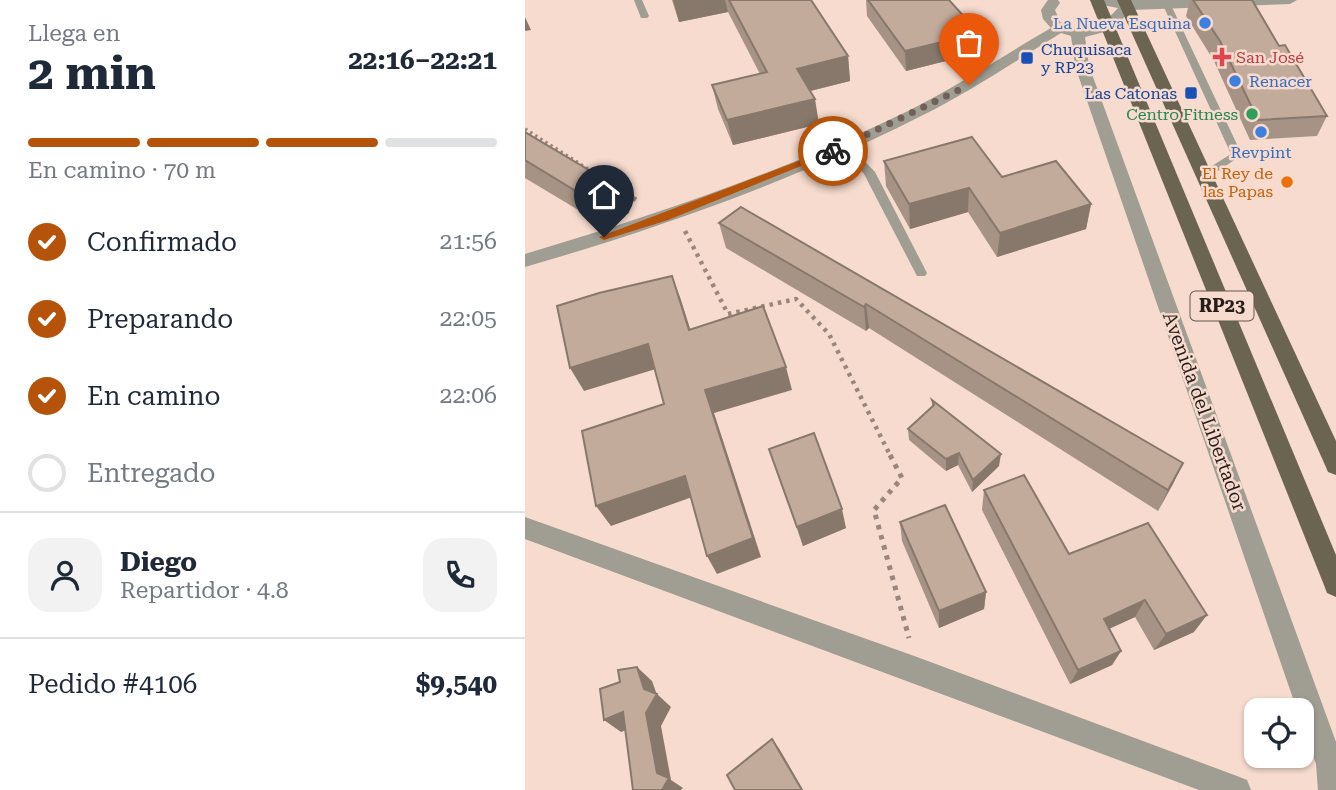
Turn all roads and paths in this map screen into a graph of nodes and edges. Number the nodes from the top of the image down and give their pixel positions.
1 (638, 0) edge
2 (1069, 0) edge
3 (1097, 0) edge
4 (1290, 0) edge
5 (1047, 1) edge
6 (1125, 3) edge
7 (1167, 5) junction
8 (644, 16) dead end
9 (1107, 27) junction
10 (1068, 31) junction
11 (525, 129) edge
12 (844, 146) junction
13 (1203, 177) junction
14 (665, 217) junction
15 (525, 261) edge
16 (921, 273) dead end
17 (1336, 465) edge
18 (525, 528) edge
19 (1336, 585) edge
20 (917, 670) junction
21 (1237, 790) edge
22 (1332, 790) edge

1 - 8 lane
2 - 5 street
3 - 6 street
3 - 9 main road, RP23
4 - 7 street
5 - 10 street, Avenida del Libertador
6 - 7 street
6 - 9 street
6 - 13 main road, RP23
7 - 13 lane
9 - 10 street
9 - 19 main road, RP23
10 - 12 street
10 - 22 street, Avenida del Libertador
11 - 14 path
12 - 14 street
12 - 16 lane
13 - 17 main road, RP23
14 - 15 street
14 - 20 path
18 - 20 street
20 - 21 street

